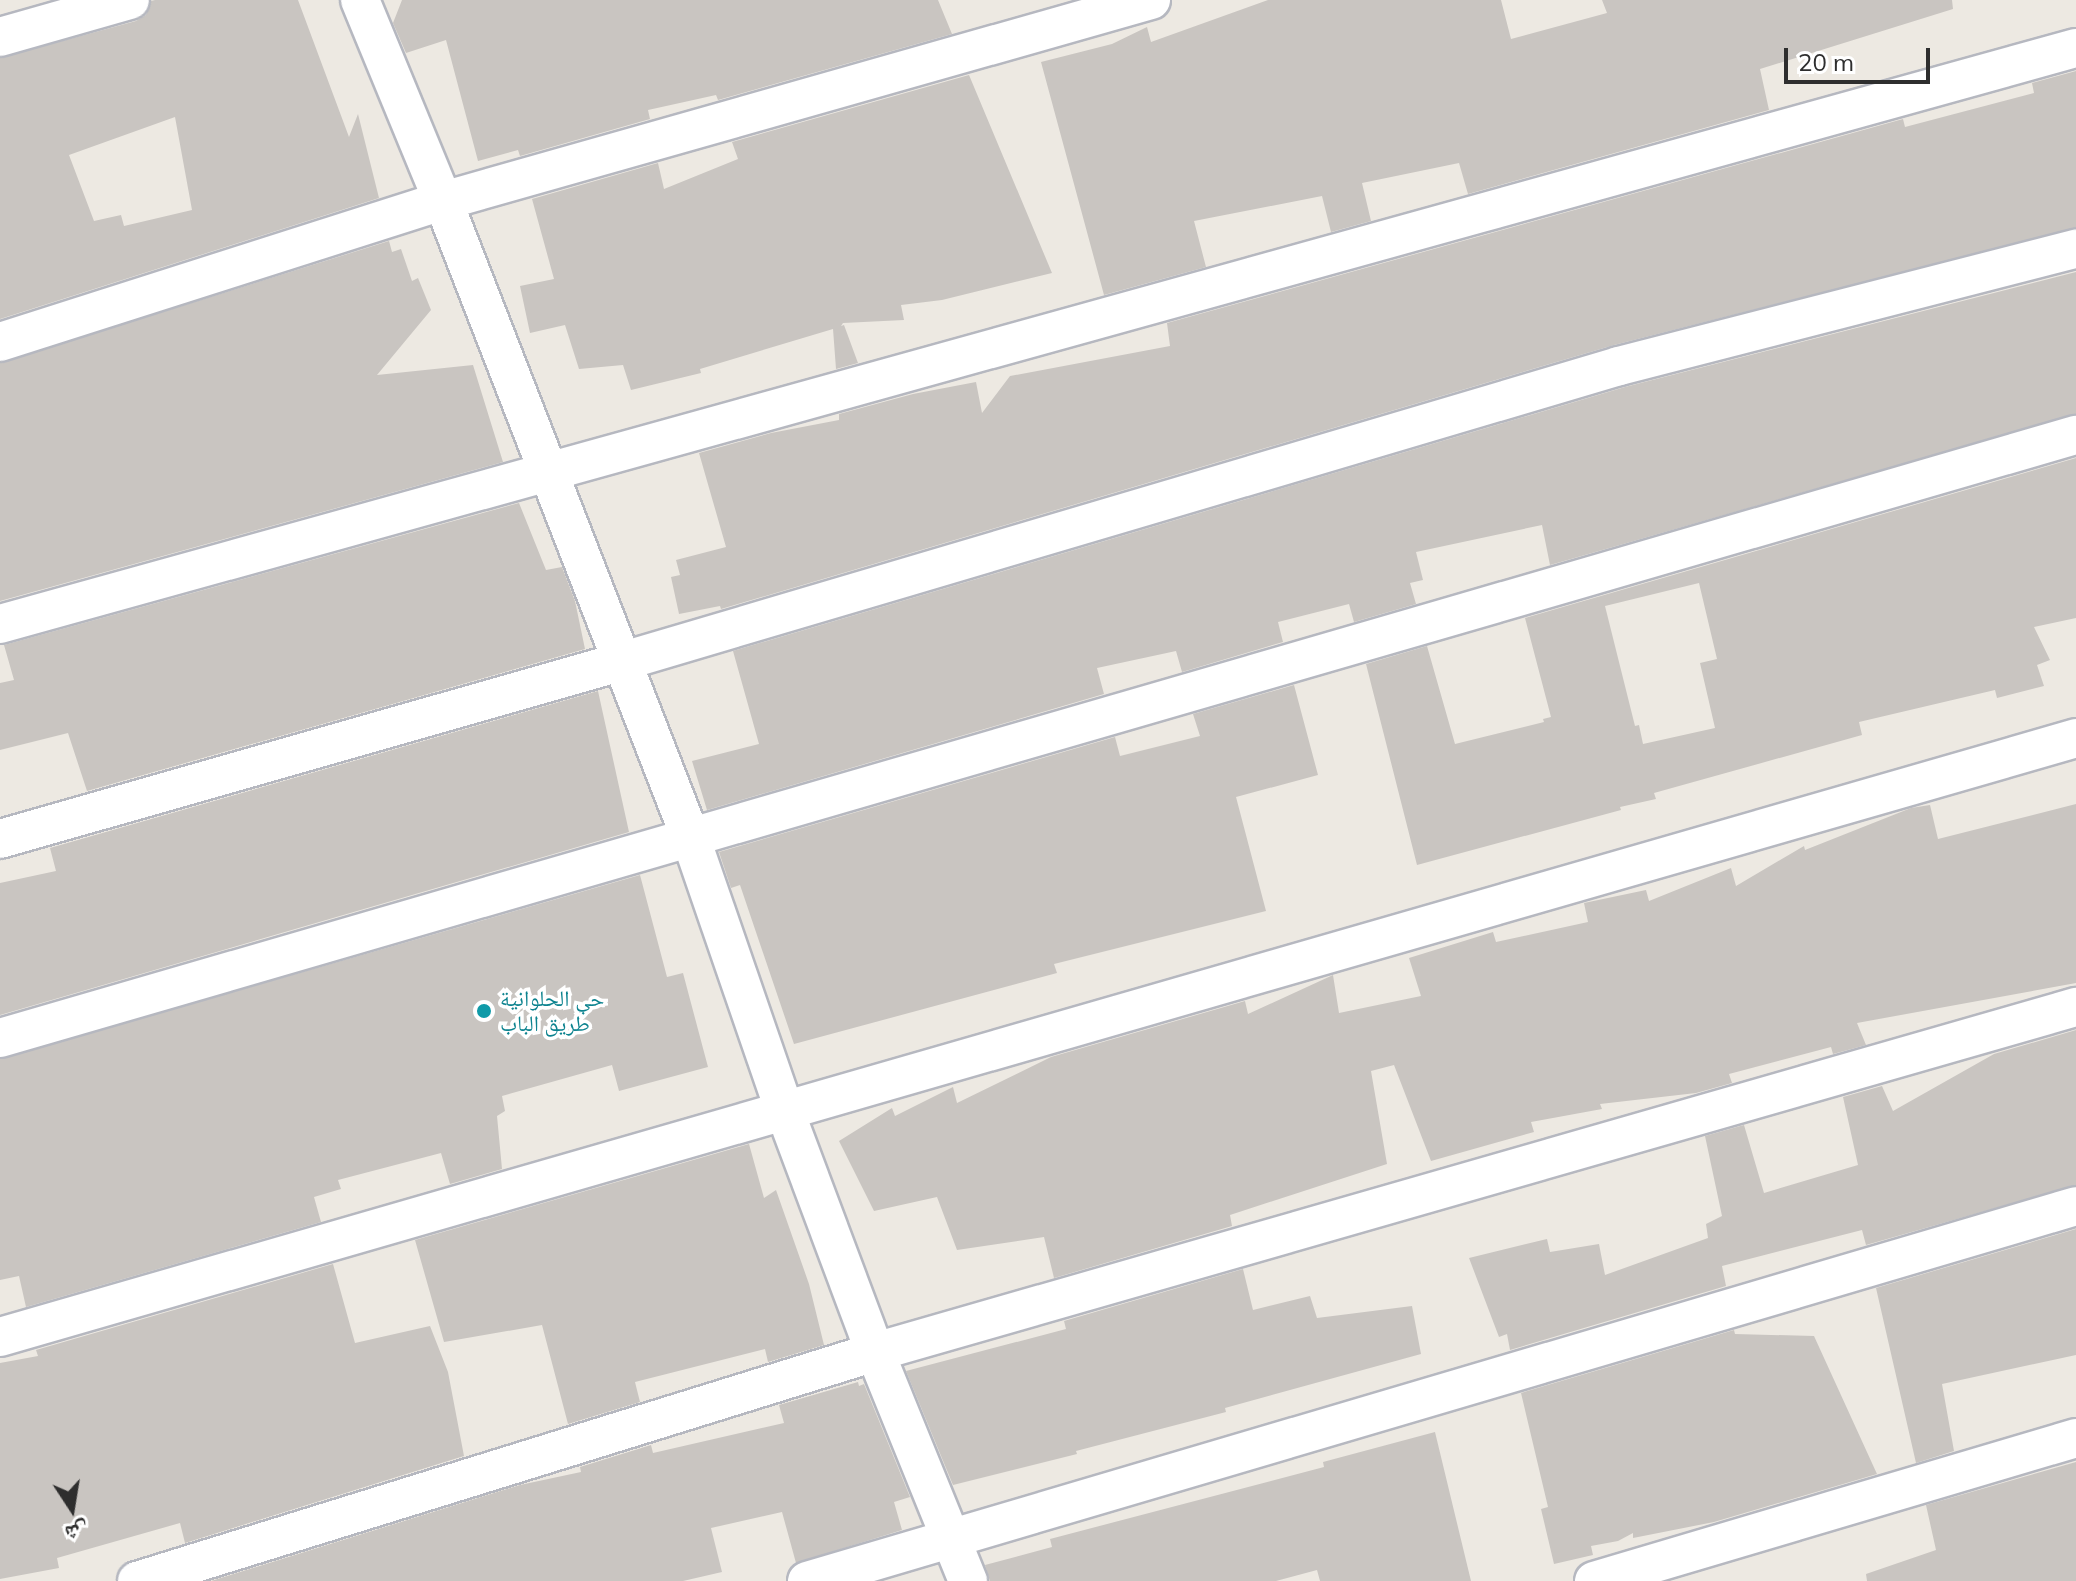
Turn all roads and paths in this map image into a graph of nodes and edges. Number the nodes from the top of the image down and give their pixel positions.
1 (130, 0) edge
2 (360, 0) edge
3 (1151, 0) edge
4 (0, 37) edge
5 (2076, 48) edge
6 (443, 201) junction
7 (2076, 249) edge
8 (0, 342) edge
9 (2076, 435) edge
10 (546, 472) junction
11 (0, 624) edge
12 (620, 662) junction
13 (2076, 738) edge
14 (690, 836) junction
15 (0, 839) edge
16 (2076, 1007) edge
17 (0, 1038) edge
18 (784, 1109) junction
19 (2076, 1206) edge
20 (0, 1337) edge
21 (875, 1352) junction
22 (2076, 1438) edge
23 (953, 1539) junction
24 (137, 1581) edge
25 (807, 1581) edge
26 (968, 1581) edge
27 (1594, 1581) edge

1 - 4 street
2 - 6 street
3 - 6 street
5 - 10 street
6 - 8 street
6 - 10 street
7 - 12 street
9 - 14 street
10 - 11 street
10 - 12 street
12 - 14 street
12 - 15 street
13 - 18 street
14 - 17 street
14 - 18 street
16 - 21 street
18 - 20 street
18 - 21 street
19 - 23 street
21 - 23 street
21 - 24 street
22 - 27 street
23 - 25 street
23 - 26 street

